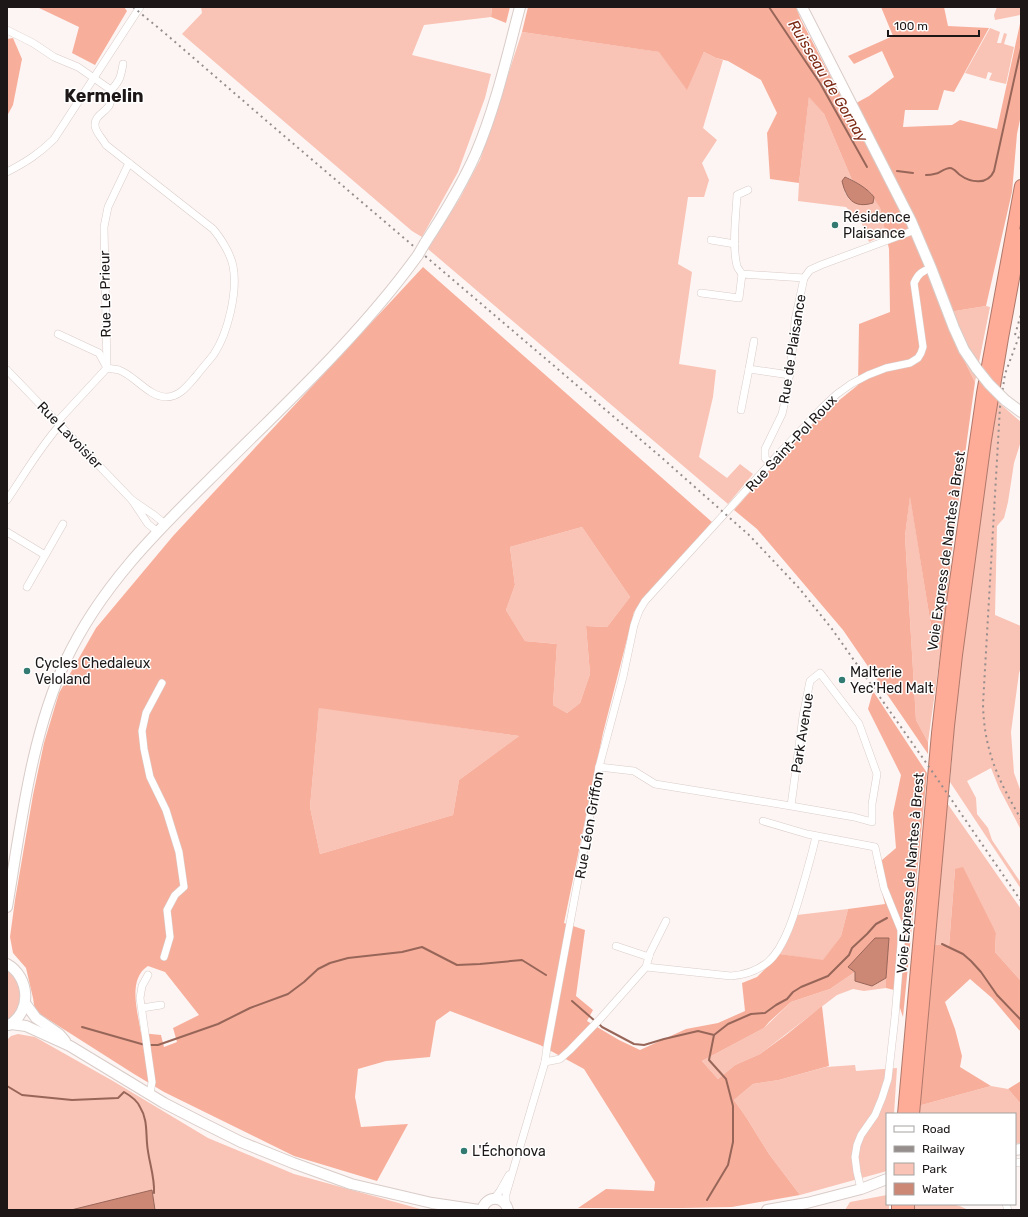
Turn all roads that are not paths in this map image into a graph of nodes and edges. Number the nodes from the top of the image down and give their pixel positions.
1 (140, 7) edge
2 (520, 7) edge
3 (802, 7) edge
4 (7, 30) edge
5 (123, 64) dead end
6 (94, 78) junction
7 (111, 90) junction
8 (129, 163) junction
9 (7, 172) edge
10 (1021, 186) edge
11 (748, 190) dead end
12 (915, 230) junction
13 (1021, 235) edge
14 (711, 240) dead end
15 (735, 244) junction
16 (931, 268) junction
17 (742, 274) junction
18 (804, 278) junction
19 (701, 293) dead end
20 (58, 334) dead end
21 (754, 341) dead end
22 (107, 368) junction
23 (749, 369) junction
24 (7, 370) edge
25 (790, 375) junction
26 (741, 410) dead end
27 (1021, 412) edge
28 (59, 423) junction
29 (770, 463) junction
30 (7, 500) edge
31 (132, 500) junction
32 (723, 516) joint
33 (63, 524) dead end
34 (161, 528) junction
35 (7, 532) edge
36 (45, 555) junction
37 (27, 586) dead end
38 (162, 683) dead end
39 (599, 767) junction
40 (791, 806) junction
41 (763, 821) dead end
42 (816, 836) junction
43 (7, 907) edge
44 (666, 921) dead end
45 (616, 946) dead end
46 (164, 956) dead end
47 (649, 957) junction
48 (8, 962) edge
49 (646, 967) junction
50 (148, 975) dead end
51 (25, 1003) junction
52 (161, 1005) dead end
53 (142, 1008) junction
54 (9, 1025) edge
55 (70, 1046) junction
56 (545, 1062) junction
57 (150, 1094) junction
58 (904, 1113) edge
59 (913, 1113) edge
60 (515, 1164) junction
61 (886, 1179) edge
62 (861, 1189) junction
63 (494, 1199) junction
64 (507, 1207) edge
65 (479, 1210) edge
66 (482, 1210) edge
67 (767, 1210) edge

1 - 6 street
2 - 34 main road, bridge
3 - 12 main road
4 - 6 street
5 - 7 street
6 - 7 street
6 - 9 street
7 - 8 street
8 - 22 street, Rue Le Prieur
8 - 22 street
10 - 58 highway, Voie Express de Nantes à Brest
11 - 15 street
12 - 16 main road
12 - 18 street
13 - 59 highway, Voie Express de Nantes à Brest
14 - 15 street
15 - 17 street
16 - 27 main road, bridge
16 - 29 street, Rue Saint-Pol Roux
17 - 18 street
17 - 19 street
18 - 25 street, Rue de Plaisance
20 - 22 street, Rue Le Prieur
21 - 23 street
22 - 28 street
23 - 25 street
23 - 26 street
24 - 28 street, Rue Lavoisier
25 - 29 street, Rue de Plaisance
28 - 30 street
28 - 31 street, Rue Lavoisier
29 - 32 street, Rue Saint-Pol Roux
31 - 34 street, Rue Lavoisier
31 - 34 street, Rue Lavoisier
32 - 39 street, Rue Léon Griffon
33 - 36 street
34 - 43 main road
35 - 36 street
36 - 37 street
38 - 46 street
39 - 40 street
39 - 56 street, Rue Léon Griffon
40 - 40 street, Park Avenue
41 - 42 street
42 - 49 street
42 - 62 street
44 - 47 street
45 - 47 street
47 - 49 street
48 - 51 main road
49 - 56 street
50 - 53 street
51 - 54 main road
51 - 55 main road
52 - 53 street
53 - 57 street
54 - 55 main road
55 - 57 main road
56 - 60 street, Rue Léon Griffon
57 - 65 main road
60 - 63 street, Rue Léon Griffon
60 - 64 street, Rue Léon Griffon
61 - 62 main road
62 - 67 main road
63 - 64 main road
63 - 66 main road

